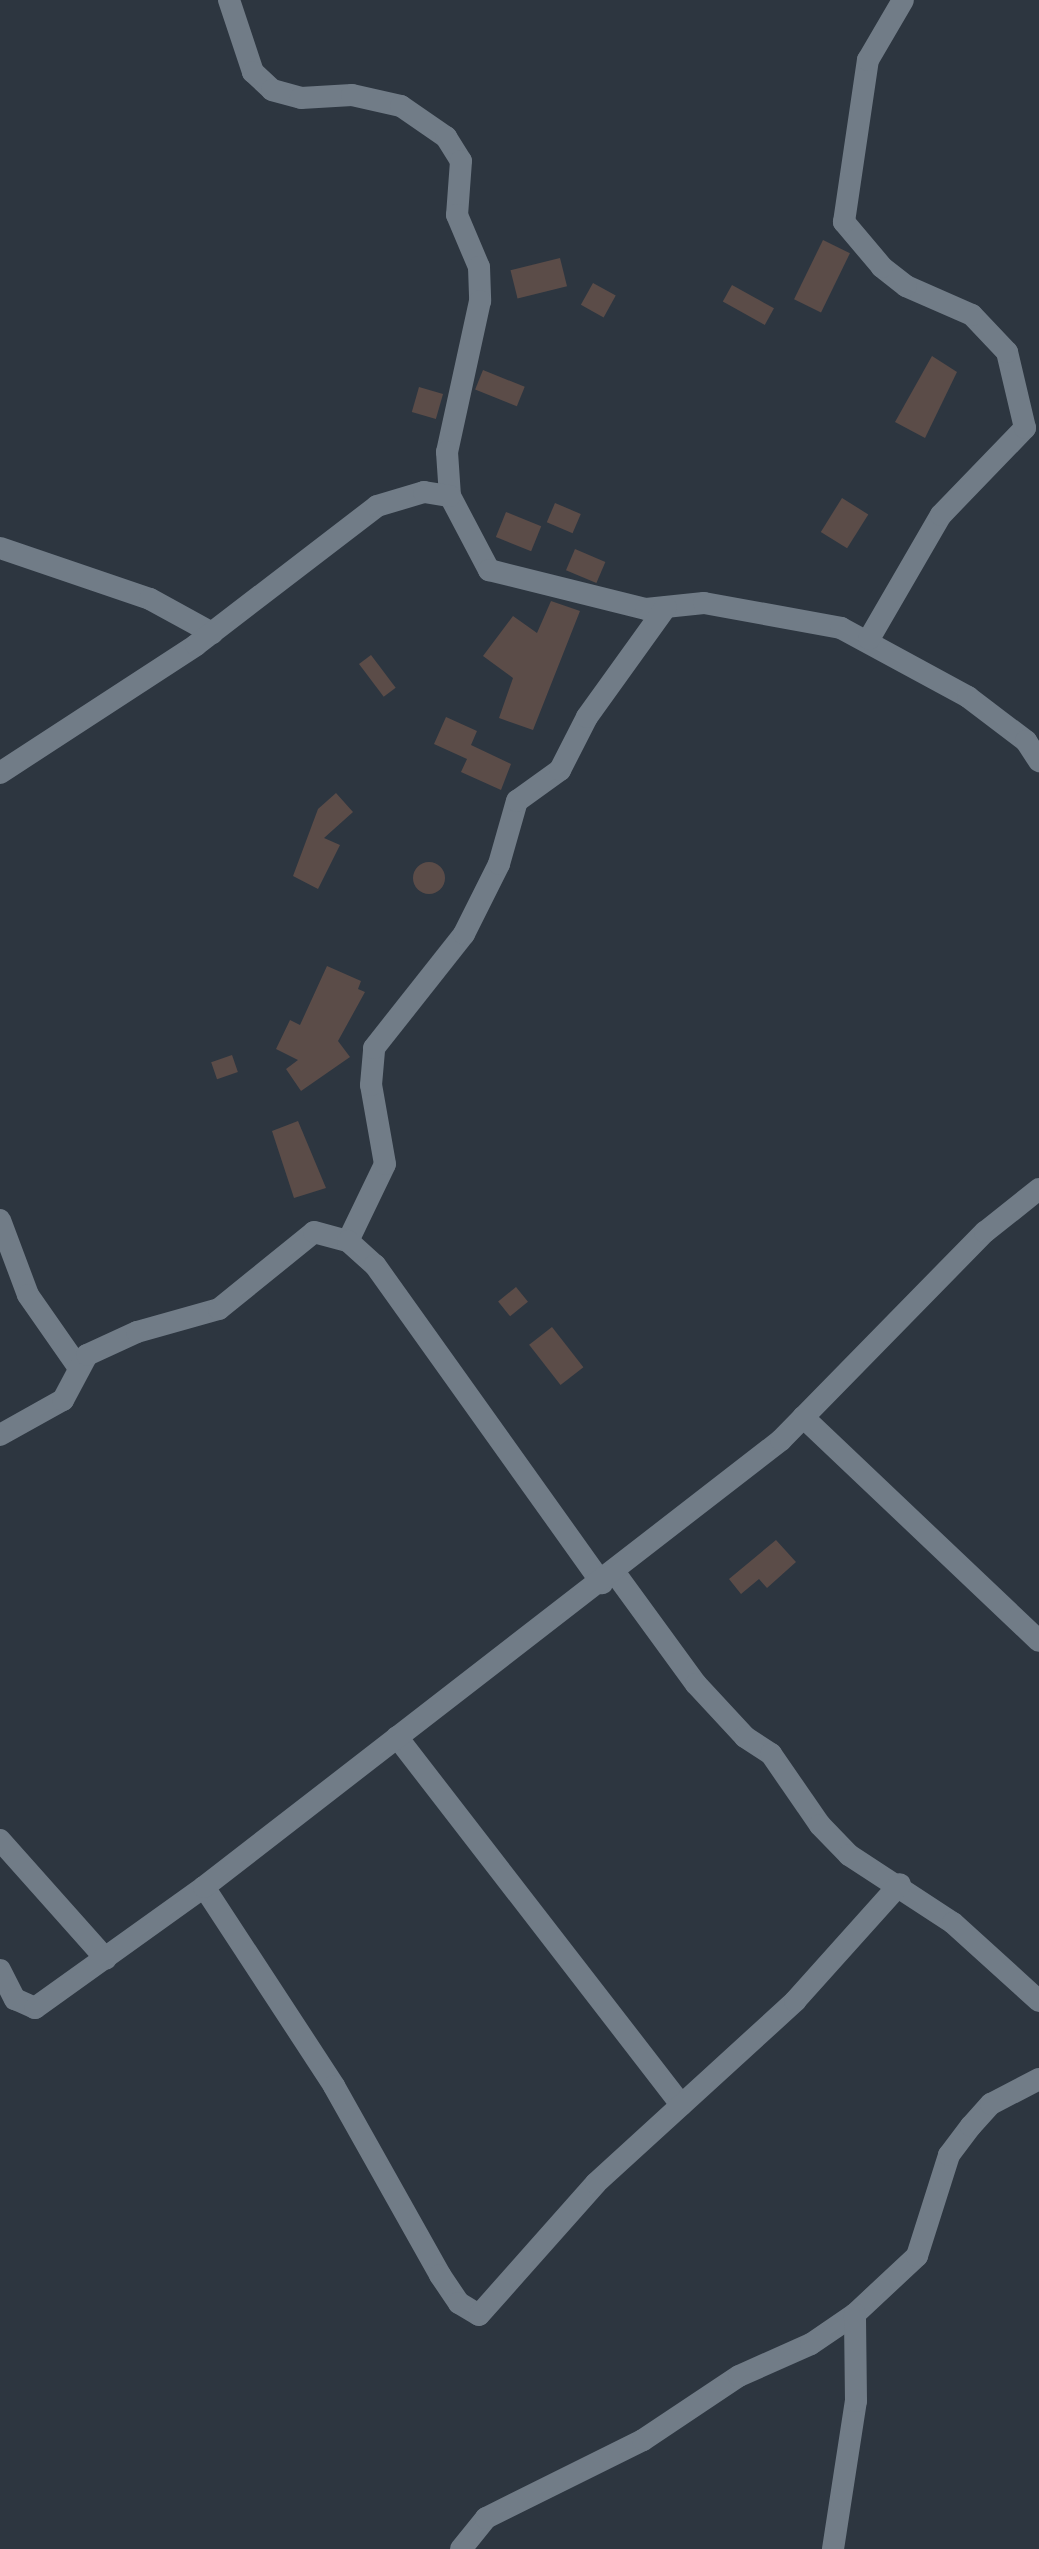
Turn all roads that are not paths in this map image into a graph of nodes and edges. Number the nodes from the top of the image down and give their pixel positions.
1 (229, 0) edge
2 (903, 0) edge
3 (450, 496) junction
4 (0, 548) edge
5 (666, 607) junction
6 (212, 634) junction
7 (868, 639) junction
8 (1039, 762) edge
9 (0, 773) edge
10 (1039, 1189) edge
11 (0, 1220) edge
12 (348, 1241) junction
13 (79, 1368) junction
14 (803, 1417) junction
15 (0, 1435) edge
16 (608, 1578) junction
17 (1039, 1641) edge
18 (397, 1737) junction
19 (0, 1840) edge
20 (900, 1884) junction
21 (204, 1887) junction
22 (106, 1959) junction
23 (0, 1970) edge
24 (1039, 2000) edge
25 (1039, 2079) edge
26 (682, 2105) junction
27 (855, 2314) junction
28 (461, 2549) edge
29 (833, 2549) edge

1 - 3 street
2 - 7 street
3 - 5 street
3 - 6 street
4 - 6 street
5 - 7 street
5 - 12 street
6 - 9 street
7 - 8 street
10 - 14 street
11 - 13 street
12 - 13 street
12 - 16 street
13 - 15 street
14 - 16 street
14 - 17 street
16 - 18 street
16 - 20 street
18 - 21 street
18 - 26 street
19 - 22 street
20 - 24 street
20 - 26 street
21 - 22 street
21 - 26 street
22 - 23 street
25 - 27 street
27 - 28 street
27 - 29 street

